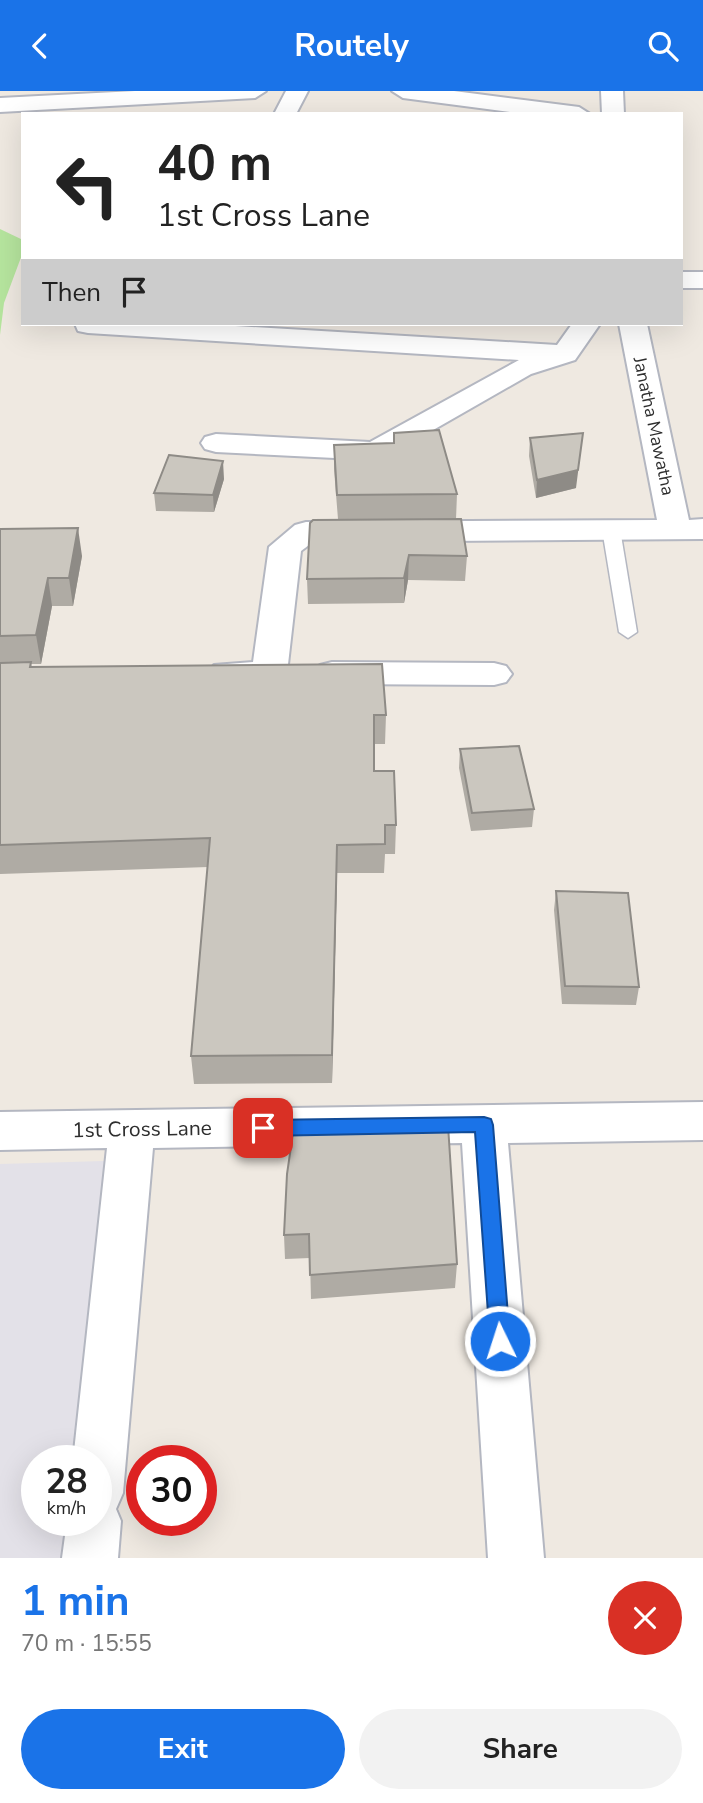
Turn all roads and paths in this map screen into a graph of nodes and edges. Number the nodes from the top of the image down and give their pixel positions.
1 (255, 91) edge
2 (297, 91) edge
3 (403, 91) edge
4 (612, 91) edge
5 (0, 105) edge
6 (124, 105) edge
7 (286, 112) edge
8 (564, 112) edge
9 (612, 112) edge
10 (683, 280) edge
11 (703, 280) edge
12 (104, 326) edge
13 (585, 326) edge
14 (634, 326) edge
15 (565, 354) junction
16 (216, 443) dead end
17 (611, 529) junction
18 (689, 529) edge
19 (628, 632) dead end
20 (269, 673) junction
21 (202, 674) edge
22 (494, 674) dead end
23 (703, 1121) edge
24 (484, 1125) junction
25 (132, 1130) junction
26 (0, 1131) edge
27 (101, 1445) edge
28 (92, 1536) edge
29 (90, 1558) edge
30 (516, 1558) edge

1 - 6 street
2 - 7 street
3 - 8 street
4 - 9 street
5 - 6 street
10 - 11 street
12 - 15 street
13 - 15 street
14 - 18 street, Janatha Mawatha
15 - 16 street
17 - 18 street
17 - 19 lane
17 - 20 street
20 - 21 street
20 - 22 street
23 - 24 street, 1st Cross Lane
24 - 25 street, 1st Cross Lane
24 - 30 street
25 - 26 street, 1st Cross Lane
25 - 27 street
28 - 29 street

